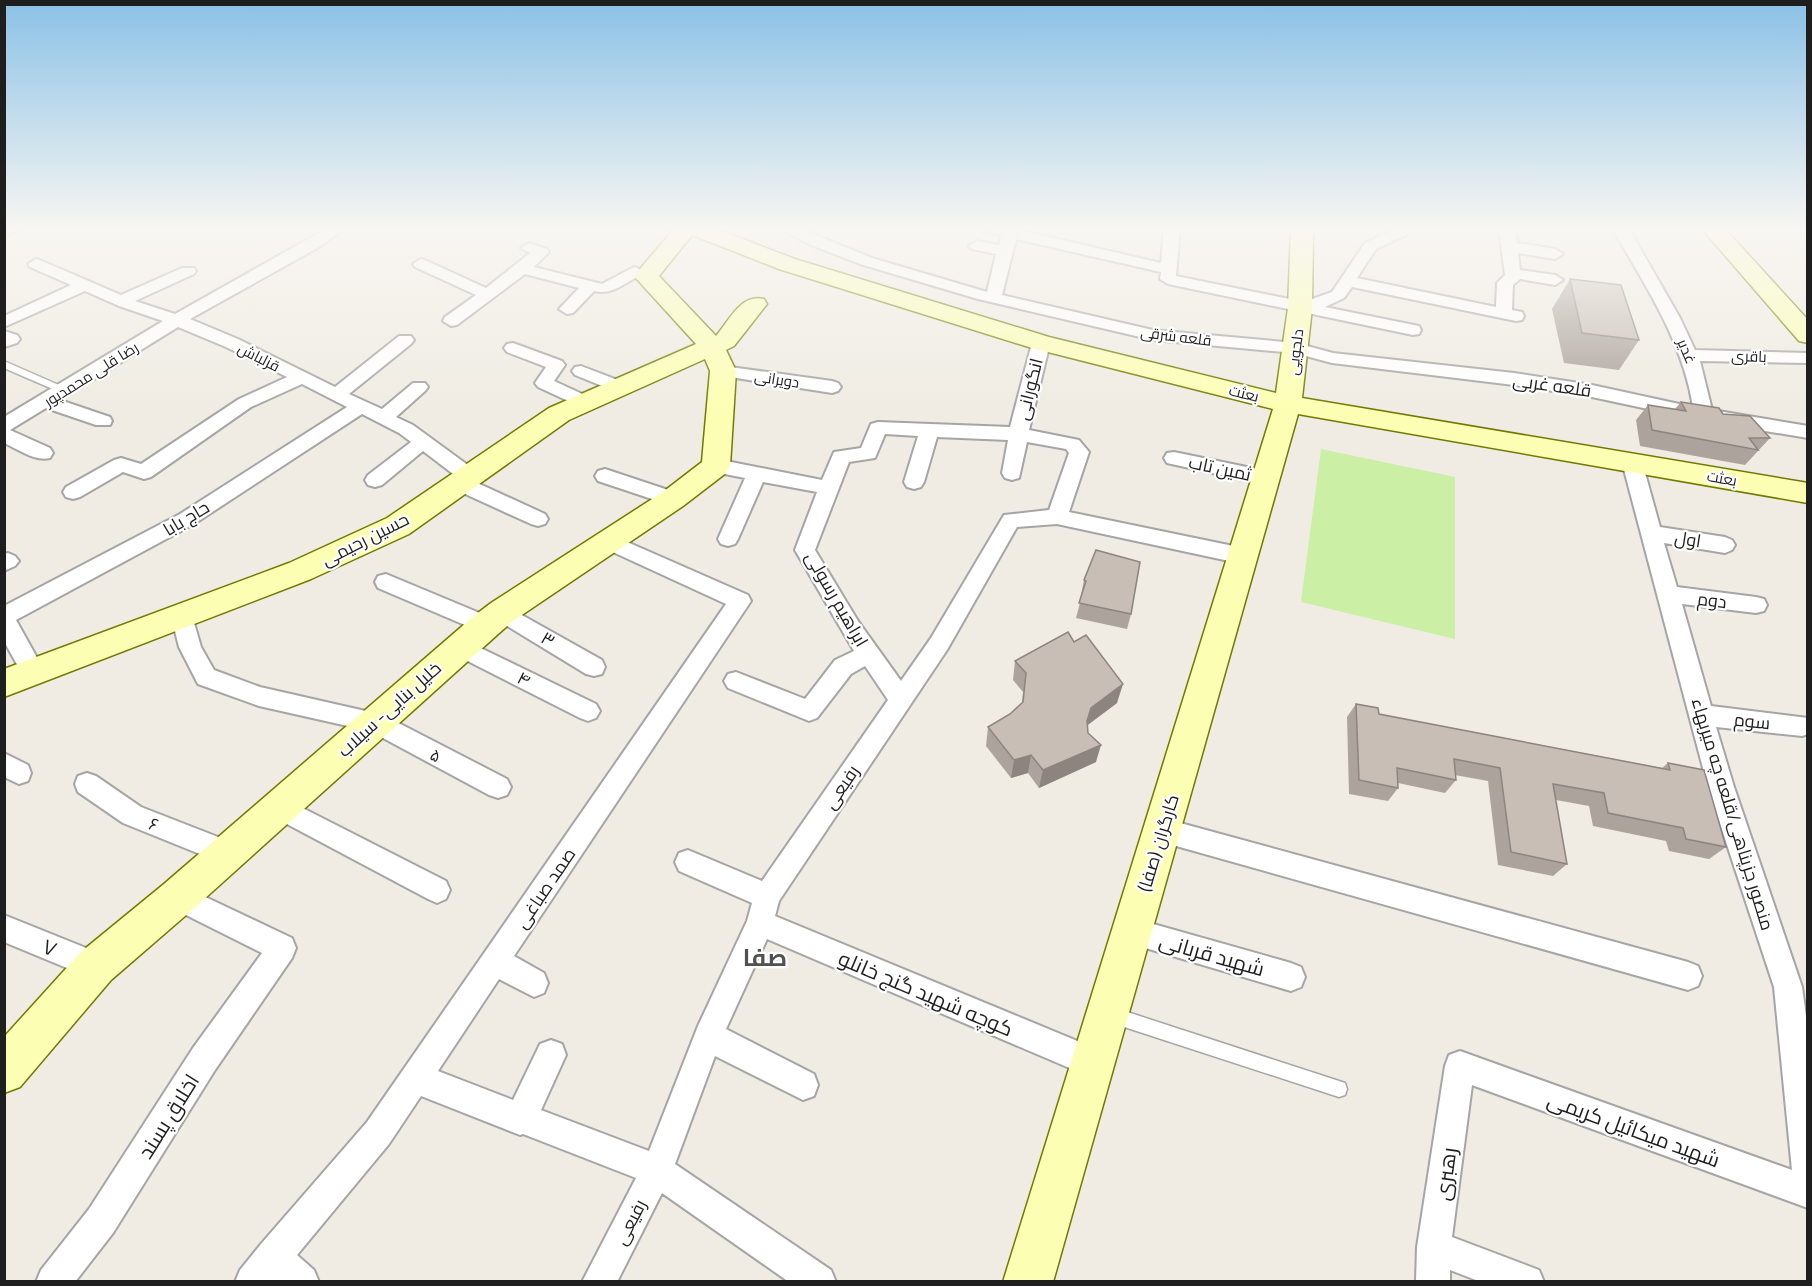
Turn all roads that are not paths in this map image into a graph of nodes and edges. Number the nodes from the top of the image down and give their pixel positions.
1 (76, 289) edge
2 (94, 289) edge
3 (148, 289) edge
4 (233, 289) edge
5 (476, 289) edge
6 (496, 289) edge
7 (587, 289) edge
8 (657, 289) edge
9 (866, 289) edge
10 (962, 289) edge
11 (995, 289) edge
12 (1214, 289) edge
13 (1300, 289) edge
14 (1342, 289) edge
15 (1390, 289) edge
16 (1506, 289) edge
17 (1655, 289) edge
18 (1766, 289) edge
19 (489, 295) junction
20 (993, 298) junction
21 (121, 301) junction
22 (754, 304) dead end
23 (1300, 308) junction
24 (567, 309) dead end
25 (177, 320) junction
26 (451, 321) dead end
27 (4, 322) edge
28 (1413, 330) dead end
29 (4, 336) edge
30 (1808, 336) edge
31 (405, 340) dead end
32 (4, 342) edge
33 (1041, 344) junction
34 (513, 348) dead end
35 (1296, 348) junction
36 (1690, 355) junction
37 (1808, 358) edge
38 (718, 359) junction
39 (4, 364) edge
40 (581, 371) dead end
41 (301, 378) junction
42 (617, 386) junction
43 (419, 387) dead end
44 (832, 387) dead end
45 (65, 391) junction
46 (336, 395) junction
47 (46, 402) junction
48 (585, 402) junction
49 (1288, 404) junction
50 (360, 407) junction
51 (1704, 415) junction
52 (383, 418) junction
53 (103, 422) dead end
54 (4, 426) edge
55 (929, 430) junction
56 (1808, 432) edge
57 (1019, 434) junction
58 (4, 435) edge
59 (423, 442) junction
60 (43, 453) dead end
61 (1174, 458) dead end
62 (1632, 462) junction
63 (716, 466) junction
64 (1012, 473) dead end
65 (757, 474) junction
66 (605, 476) dead end
67 (1266, 478) junction
68 (375, 480) dead end
69 (464, 480) junction
70 (914, 482) dead end
71 (830, 488) junction
72 (73, 492) dead end
73 (1806, 497) edge
74 (673, 499) junction
75 (1057, 517) junction
76 (538, 519) dead end
77 (1651, 534) junction
78 (728, 539) dead end
79 (609, 542) junction
80 (1725, 545) dead end
81 (1243, 556) junction
82 (386, 582) dead end
83 (1668, 594) junction
84 (1756, 605) dead end
85 (182, 615) junction
86 (4, 617) edge
87 (494, 618) junction
88 (460, 647) junction
89 (869, 654) junction
90 (594, 667) dead end
91 (33, 672) junction
92 (736, 681) dead end
93 (4, 683) edge
94 (901, 700) junction
95 (588, 711) dead end
96 (1701, 716) junction
97 (375, 722) junction
98 (1802, 726) dead end
99 (87, 784) dead end
100 (498, 787) dead end
101 (279, 807) junction
102 (1162, 831) junction
103 (227, 853) junction
104 (688, 862) dead end
105 (437, 890) dead end
106 (177, 897) junction
107 (763, 910) junction
108 (4, 928) edge
109 (1132, 931) junction
110 (495, 961) junction
111 (96, 966) junction
112 (1688, 976) dead end
113 (1291, 977) dead end
114 (534, 983) dead end
115 (1107, 1014) junction
116 (708, 1036) junction
117 (551, 1055) dead end
118 (1093, 1063) junction
119 (1460, 1066) joint
120 (4, 1071) edge
121 (415, 1078) junction
122 (803, 1085) dead end
123 (1339, 1089) dead end
124 (520, 1119) junction
125 (657, 1170) junction
126 (1808, 1170) edge
127 (1808, 1192) edge
128 (1434, 1247) junction
129 (273, 1256) junction
130 (53, 1281) edge
131 (252, 1281) edge
132 (302, 1281) edge
133 (599, 1281) edge
134 (819, 1281) edge
135 (1029, 1281) edge
136 (1433, 1281) edge
137 (1527, 1281) edge

1 - 27 street
2 - 21 street, قزلباش
3 - 21 street
4 - 25 street, رضا قلی محمدپور
5 - 19 street
6 - 19 street
7 - 24 street
8 - 38 main road
9 - 33 main road, بعثت
10 - 20 street, قلعه شرقی
11 - 20 street
12 - 23 street
13 - 23 main road, دلجویی
14 - 23 street
15 - 16 street
17 - 36 street, غدیر
18 - 30 main road
19 - 26 street
20 - 35 street, قلعه شرقی
21 - 25 street, قزلباش
22 - 38 main road, حسین رحیمی
23 - 28 street
23 - 35 main road, دلجویی
25 - 41 street, قزلباش
25 - 45 street, رضا قلی محمدپور
29 - 32 street
31 - 46 street
33 - 49 main road, بعثت
33 - 57 street, انگورانی
34 - 48 street
35 - 49 main road, دلجویی
35 - 51 street, قلعه غربی
36 - 37 street, باقری
36 - 51 street, غدیر
38 - 42 main road, حسین رحیمی
38 - 44 street, دویرانی
38 - 63 main road
39 - 45 lane
40 - 42 street
41 - 46 street, قزلباش
41 - 72 street
42 - 48 main road, حسین رحیمی
43 - 52 street
45 - 47 street, رضا قلی محمدپور
46 - 50 street, قزلباش
47 - 53 street
47 - 54 street, رضا قلی محمدپور
48 - 69 main road, حسین رحیمی
49 - 62 main road, بعثت
49 - 67 main road, کارگران (صفا)
50 - 52 street, قزلباش
50 - 86 street, حاج بابا
51 - 56 street, قلعه غربی
52 - 59 street, قزلباش
55 - 57 street
55 - 70 street
55 - 71 street, ابراهیم رسولی
57 - 64 street, انگورانی
57 - 75 street, انگورانی
58 - 60 street
59 - 68 street
59 - 69 street, قزلباش
61 - 67 street, ثمین تاب
62 - 73 main road, بعثت
62 - 77 street, منصور جزپناهی/قلعه چه میربهاء
63 - 65 street
63 - 74 main road, خلیل بنایی- سیلاب
65 - 71 street
65 - 78 street
66 - 74 street
67 - 81 main road, کارگران (صفا)
69 - 76 street, قزلباش
69 - 85 main road, حسین رحیمی
71 - 89 street, ابراهیم رسولی
74 - 79 main road, خلیل بنایی- سیلاب
75 - 81 street, رفیعی
75 - 94 street, رفیعی
77 - 80 street, اول
77 - 83 street, منصور جزپناهی/قلعه چه میربهاء
79 - 87 main road, خلیل بنایی- سیلاب
79 - 110 street, صمد صباغی
81 - 102 main road, کارگران (صفا)
82 - 87 street, ۳
83 - 84 street, دوم
83 - 96 street, منصور جزپناهی/قلعه چه میربهاء
85 - 91 main road, حسین رحیمی
85 - 97 street, ۵
86 - 91 street
87 - 88 main road, خلیل بنایی- سیلاب
87 - 90 street, ۳
88 - 95 street, ۴
88 - 97 main road, خلیل بنایی- سیلاب
89 - 92 street
89 - 94 street, ابراهیم رسولی
91 - 93 main road, حسین رحیمی
94 - 107 street, رفیعی
96 - 98 street, سوم
96 - 126 street, منصور جزپناهی/قلعه چه میربهاء
97 - 100 street, ۵
97 - 101 main road, خلیل بنایی- سیلاب
99 - 103 street, ۶
101 - 103 main road, خلیل بنایی- سیلاب
101 - 105 street
102 - 109 main road, کارگران (صفا)
102 - 112 street
103 - 106 main road, خلیل بنایی- سیلاب
104 - 107 street, کوچه شهید گنج خانلو
106 - 111 main road, خلیل بنایی- سیلاب
106 - 130 street, اخلاق پسند
107 - 116 street, رفیعی
107 - 118 street, کوچه شهید گنج خانلو
108 - 111 street, ۷
109 - 113 street, شهید قربانی
109 - 115 main road, کارگران (صفا)
110 - 114 street
110 - 121 street, صمد صباغی
111 - 120 main road, خلیل بنایی- سیلاب
115 - 118 main road, کارگران (صفا)
115 - 123 lane
116 - 122 street
116 - 125 street, رفیعی
117 - 124 street
118 - 135 main road, کارگران (صفا)
119 - 127 street, شهید میکائیل کریمی
119 - 128 street, رهبری
121 - 124 street
121 - 129 street, صمد صباغی
124 - 125 street
125 - 133 street, رفیعی
125 - 134 street
128 - 136 street, رهبری
128 - 137 street
129 - 131 street, صمد صباغی
129 - 132 street

